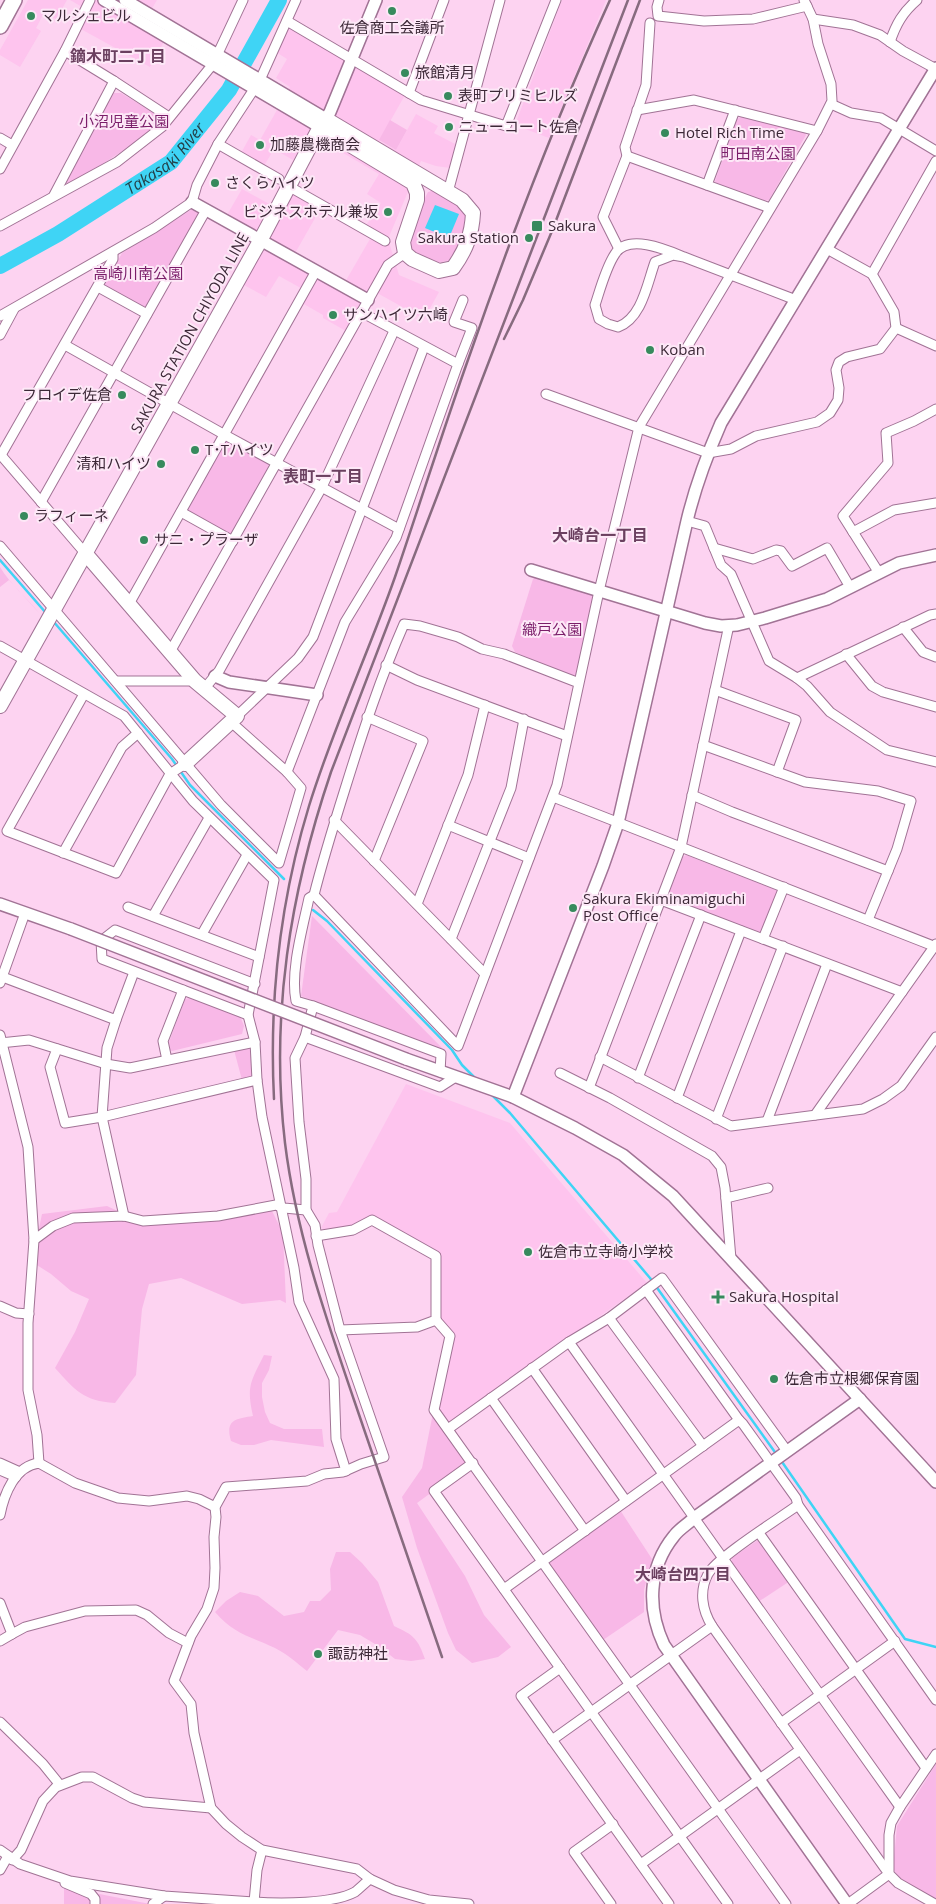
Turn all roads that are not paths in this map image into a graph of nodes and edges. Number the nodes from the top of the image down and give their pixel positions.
1 (14, 0) edge
2 (90, 0) edge
3 (104, 0) edge
4 (125, 0) edge
5 (243, 0) edge
6 (296, 0) edge
7 (376, 0) edge
8 (500, 0) edge
9 (556, 0) edge
10 (659, 0) edge
11 (917, 0) edge
12 (441, 1) edge
13 (806, 3) edge
14 (814, 19) junction
15 (287, 21) junction
16 (650, 23) dead end
17 (0, 26) edge
18 (890, 42) junction
19 (64, 51) junction
20 (216, 60) junction
21 (352, 60) junction
22 (936, 68) edge
23 (114, 81) junction
24 (257, 84) junction
25 (409, 93) junction
26 (831, 104) junction
27 (637, 110) junction
28 (735, 110) junction
29 (468, 116) junction
30 (170, 117) junction
31 (323, 123) junction
32 (900, 128) junction
33 (816, 131) junction
34 (0, 138) edge
35 (218, 144) junction
36 (12, 145) junction
37 (936, 151) edge
38 (627, 156) junction
39 (936, 161) edge
40 (0, 169) edge
41 (284, 183) junction
42 (707, 185) junction
43 (448, 192) junction
44 (54, 195) junction
45 (192, 202) junction
46 (770, 208) junction
47 (206, 210) junction
48 (0, 226) edge
49 (260, 241) junction
50 (385, 241) dead end
51 (619, 249) junction
52 (827, 249) junction
53 (113, 252) junction
54 (406, 253) junction
55 (684, 257) junction
56 (316, 271) junction
57 (872, 274) junction
58 (730, 275) junction
59 (98, 287) junction
60 (368, 300) junction
61 (463, 300) dead end
62 (796, 300) junction
63 (15, 308) junction
64 (361, 312) junction
65 (148, 314) junction
66 (0, 316) edge
67 (896, 328) junction
68 (394, 331) junction
69 (0, 335) edge
70 (65, 345) junction
71 (936, 346) edge
72 (424, 347) junction
73 (458, 364) junction
74 (114, 372) junction
75 (546, 394) dead end
76 (169, 403) junction
77 (936, 409) edge
78 (639, 427) junction
79 (225, 435) junction
80 (708, 453) junction
81 (0, 455) edge
82 (277, 464) junction
83 (322, 487) junction
84 (41, 502) junction
85 (936, 504) edge
86 (362, 509) junction
87 (181, 512) junction
88 (686, 521) junction
89 (399, 529) junction
90 (853, 532) junction
91 (233, 541) junction
92 (0, 546) edge
93 (714, 548) junction
94 (85, 553) junction
95 (936, 555) edge
96 (531, 570) dead end
97 (879, 573) junction
98 (850, 588) junction
99 (599, 591) junction
100 (129, 604) junction
101 (55, 610) junction
102 (666, 612) junction
103 (936, 614) edge
104 (753, 621) junction
105 (729, 625) junction
106 (903, 627) junction
107 (0, 646) edge
108 (170, 652) junction
109 (846, 654) junction
110 (936, 657) edge
111 (26, 661) junction
112 (386, 665) junction
113 (215, 676) junction
114 (796, 678) junction
115 (116, 681) junction
116 (579, 683) junction
117 (199, 685) junction
118 (267, 688) junction
119 (715, 690) junction
120 (84, 694) junction
121 (317, 694) junction
122 (485, 704) junction
123 (0, 706) edge
124 (936, 707) edge
125 (367, 717) junction
126 (234, 719) junction
127 (524, 719) junction
128 (138, 733) junction
129 (567, 736) junction
130 (703, 745) junction
131 (936, 762) edge
132 (185, 764) junction
133 (287, 772) junction
134 (777, 772) junction
135 (170, 774) junction
136 (692, 795) junction
137 (553, 797) junction
138 (209, 818) junction
139 (334, 820) junction
140 (618, 822) junction
141 (448, 825) junction
142 (490, 842) junction
143 (681, 847) junction
144 (63, 852) junction
145 (248, 855) junction
146 (529, 858) junction
147 (374, 861) junction
148 (888, 871) junction
149 (784, 887) junction
150 (314, 895) junction
151 (661, 900) junction
152 (0, 904) edge
153 (417, 904) junction
154 (128, 907) dead end
155 (25, 913) junction
156 (701, 915) junction
157 (153, 916) junction
158 (868, 920) junction
159 (742, 931) junction
160 (202, 934) junction
161 (451, 939) junction
162 (763, 939) junction
163 (101, 941) junction
164 (783, 946) junction
165 (936, 946) edge
166 (259, 957) junction
167 (827, 964) junction
168 (134, 972) junction
169 (485, 974) junction
170 (1, 978) edge
171 (255, 984) junction
172 (183, 990) junction
173 (902, 992) junction
174 (313, 1006) junction
175 (248, 1015) junction
176 (116, 1020) junction
177 (305, 1037) junction
178 (936, 1037) edge
179 (1, 1040) edge
180 (256, 1042) junction
181 (57, 1049) junction
182 (600, 1058) junction
183 (166, 1060) junction
184 (106, 1064) junction
185 (440, 1072) junction
186 (560, 1073) dead end
187 (454, 1078) junction
188 (638, 1078) junction
189 (257, 1080) junction
190 (589, 1088) junction
191 (513, 1097) junction
192 (677, 1098) junction
193 (815, 1115) junction
194 (102, 1117) junction
195 (716, 1118) junction
196 (767, 1121) junction
197 (768, 1188) dead end
198 (726, 1198) junction
199 (280, 1207) junction
200 (306, 1210) junction
201 (124, 1216) junction
202 (316, 1236) junction
203 (34, 1240) junction
204 (731, 1259) junction
205 (646, 1290) junction
206 (0, 1306) edge
207 (29, 1314) junction
208 (609, 1318) junction
209 (436, 1320) junction
210 (340, 1330) junction
211 (569, 1342) junction
212 (532, 1368) junction
213 (491, 1398) junction
214 (860, 1399) junction
215 (739, 1420) junction
216 (448, 1429) junction
217 (703, 1446) junction
218 (787, 1451) junction
219 (0, 1463) edge
220 (40, 1463) junction
221 (473, 1463) junction
222 (771, 1463) junction
223 (0, 1470) edge
224 (346, 1471) junction
225 (18, 1474) junction
226 (663, 1474) junction
227 (936, 1482) edge
228 (626, 1501) junction
229 (798, 1505) junction
230 (215, 1507) junction
231 (0, 1515) edge
232 (694, 1518) junction
233 (585, 1531) junction
234 (759, 1533) junction
235 (723, 1559) junction
236 (542, 1561) junction
237 (504, 1589) junction
238 (0, 1603) edge
239 (712, 1626) junction
240 (12, 1634) junction
241 (0, 1641) edge
242 (894, 1641) junction
243 (188, 1643) junction
244 (670, 1655) junction
245 (560, 1668) junction
246 (856, 1669) junction
247 (630, 1684) junction
248 (820, 1695) junction
249 (936, 1700) edge
250 (591, 1712) junction
251 (0, 1722) edge
252 (781, 1723) junction
253 (552, 1740) junction
254 (800, 1750) junction
255 (936, 1754) edge
256 (926, 1768) junction
257 (759, 1779) junction
258 (60, 1786) junction
259 (900, 1807) junction
260 (211, 1808) junction
261 (718, 1808) junction
262 (613, 1824) junction
263 (679, 1836) junction
264 (0, 1850) edge
265 (262, 1850) junction
266 (10, 1858) junction
267 (641, 1864) junction
268 (0, 1870) edge
269 (889, 1874) junction
270 (48, 1875) junction
271 (370, 1879) junction
272 (164, 1896) junction
273 (254, 1902) junction
274 (95, 1904) edge
275 (152, 1904) edge
276 (469, 1904) edge
277 (611, 1904) edge
278 (669, 1904) edge
279 (728, 1904) edge
280 (786, 1904) edge
281 (848, 1904) edge
282 (935, 1904) edge

1 - 17 highway
2 - 19 street
3 - 20 street
4 - 20 street
5 - 20 street
6 - 15 street
7 - 21 street
8 - 29 street
9 - 29 street
10 - 13 street
11 - 18 street
12 - 25 street
13 - 14 street
14 - 18 street
14 - 26 street
15 - 21 street
15 - 24 street
16 - 27 street
18 - 22 street
19 - 23 street
19 - 36 street
20 - 24 street
20 - 30 street
21 - 25 street
21 - 31 street
22 - 32 street
23 - 30 street
23 - 44 street
24 - 31 street
24 - 35 street
25 - 29 street
26 - 32 street
26 - 33 street
27 - 28 street
27 - 38 street
28 - 33 street
28 - 42 street
29 - 43 street
30 - 44 street
31 - 41 main road, SAKURA STATION CHIYODA LINE
31 - 43 main road
31 - 54 main road
32 - 37 street
32 - 52 street
33 - 46 street
34 - 36 street
35 - 41 street
35 - 45 street
36 - 40 street
38 - 42 street
38 - 51 street
39 - 57 street
41 - 49 main road, SAKURA STATION CHIYODA LINE
41 - 50 street
42 - 46 street
43 - 54 main road
44 - 48 street
45 - 47 street
45 - 53 street
46 - 58 street
47 - 49 street
47 - 65 street
49 - 56 street
49 - 76 main road, SAKURA STATION CHIYODA LINE
51 - 55 street
51 - 55 street
52 - 57 street
52 - 62 street
53 - 59 street
53 - 63 street
54 - 60 street
55 - 58 street
56 - 60 street
56 - 79 street
57 - 67 street
58 - 62 street
58 - 78 street
59 - 65 street
59 - 70 street
60 - 64 street
61 - 73 street
62 - 80 street
63 - 66 street
63 - 69 street
64 - 68 street
64 - 82 street
65 - 74 street
67 - 71 street
67 - 80 street
68 - 72 street
68 - 83 street
70 - 74 street
70 - 81 street
72 - 73 street
72 - 86 street
73 - 89 street
74 - 76 street
74 - 84 street
75 - 78 street
76 - 79 street
76 - 94 main road, SAKURA STATION CHIYODA LINE
77 - 90 street
78 - 80 street
78 - 99 street
79 - 82 street
79 - 87 street
80 - 88 street
81 - 84 street
82 - 83 street
82 - 91 street
83 - 86 street
83 - 113 street
84 - 94 street
85 - 90 street
86 - 89 street
86 - 118 street
87 - 91 street
87 - 100 street
88 - 93 street
88 - 102 street
89 - 121 street
90 - 97 street
91 - 108 street
92 - 101 street
93 - 98 street
93 - 104 street
94 - 100 main road
94 - 101 main road, SAKURA STATION CHIYODA LINE
95 - 97 street
96 - 99 street
97 - 98 street
98 - 104 street
99 - 102 street
99 - 116 street
100 - 108 main road
101 - 111 main road, SAKURA STATION CHIYODA LINE
101 - 115 street
102 - 105 street
102 - 140 street
103 - 106 street
104 - 105 street
104 - 114 street
105 - 119 street
106 - 109 street
106 - 110 street
107 - 111 street
108 - 117 main road
109 - 114 street
109 - 124 street
111 - 120 street
111 - 123 main road, SAKURA STATION CHIYODA LINE
112 - 116 street
112 - 122 street
112 - 125 street
113 - 117 street
113 - 118 street
114 - 131 street
115 - 117 street
115 - 132 street
116 - 129 street
117 - 126 main road
118 - 121 street
118 - 126 street
119 - 130 street
119 - 134 street
120 - 128 street
120 - 144 street
121 - 133 street
122 - 127 street
122 - 141 street
125 - 139 street
125 - 147 street
126 - 132 main road
126 - 133 street
127 - 129 street
127 - 142 street
128 - 135 street
128 - 144 street
129 - 137 street
130 - 134 street
130 - 136 street
132 - 133 street
132 - 135 street
134 - 148 street
135 - 138 street
135 - 144 street
136 - 143 street
136 - 148 street
137 - 140 street
137 - 146 street
138 - 145 street
138 - 157 street
139 - 147 street
139 - 150 street
140 - 143 street
140 - 191 street
141 - 142 street
141 - 153 street
142 - 146 street
142 - 161 street
143 - 149 street
143 - 151 street
145 - 160 street
145 - 166 street
146 - 169 street
147 - 153 street
148 - 158 street
149 - 158 street
149 - 162 street
150 - 169 street
150 - 174 street
151 - 156 street
151 - 182 street
152 - 155 street
153 - 161 street
154 - 157 street
155 - 163 street, bridge
155 - 170 street
156 - 159 street
156 - 188 street
157 - 160 street
158 - 165 street
159 - 162 street
159 - 192 street
160 - 166 street
161 - 169 street
162 - 164 street
163 - 168 street
163 - 171 street
163 - 185 street, bridge
164 - 167 street
164 - 195 street
165 - 173 street
166 - 171 street
167 - 173 street
167 - 196 street
168 - 172 street
168 - 176 street
170 - 176 street
171 - 175 street
172 - 175 street
172 - 183 street
173 - 193 street
174 - 177 street
174 - 185 street
175 - 180 street
176 - 184 street
177 - 187 street
177 - 200 street
178 - 193 street
179 - 181 street
179 - 203 street
180 - 183 street
180 - 189 street
181 - 184 street
181 - 194 street
182 - 188 street
182 - 190 street
183 - 184 street
184 - 194 street
185 - 187 street
186 - 190 street
187 - 191 street
188 - 192 street
189 - 194 street
189 - 199 street
190 - 198 street
191 - 204 street
192 - 195 street
193 - 196 street
194 - 201 street
195 - 196 street
197 - 198 street
198 - 204 street
199 - 200 street
199 - 201 street
199 - 224 street
200 - 202 street
201 - 203 street
202 - 209 street
202 - 210 street
203 - 207 street
204 - 214 street
205 - 208 street
205 - 215 street
205 - 218 street
206 - 207 street
207 - 220 street
208 - 211 street
208 - 217 street
209 - 210 street
209 - 216 street
210 - 224 street
211 - 212 street
211 - 226 street
212 - 213 street
212 - 228 street
213 - 216 street
213 - 233 street
214 - 218 street
214 - 227 street
215 - 217 street
215 - 222 street
216 - 221 street
217 - 226 street
218 - 222 street
219 - 225 street
220 - 225 street
220 - 230 street
221 - 236 street
221 - 237 street
222 - 229 street
222 - 232 street
223 - 225 street
224 - 230 street
225 - 231 street
226 - 228 street
226 - 232 street
228 - 233 street
229 - 234 street
229 - 242 street
230 - 243 street
232 - 235 street
232 - 244 street
233 - 236 street
234 - 235 street
234 - 246 street
235 - 239 street
235 - 248 street
236 - 237 street
236 - 247 street
237 - 245 street
238 - 240 street
239 - 244 street
239 - 252 street
240 - 241 street
240 - 243 street
242 - 246 street
242 - 249 street
243 - 260 street
244 - 247 street
244 - 257 street
245 - 250 street
245 - 253 street
246 - 248 street
246 - 256 street
247 - 250 street
247 - 261 street
248 - 252 street
248 - 259 street
250 - 253 street
250 - 263 street
251 - 258 street
252 - 254 street
253 - 262 street
254 - 257 street
254 - 269 street
255 - 256 street
256 - 259 street
257 - 261 street
257 - 281 street
258 - 260 street
258 - 266 street
259 - 269 street
260 - 265 street
261 - 263 street
261 - 280 street
262 - 267 street
262 - 277 street
263 - 267 street
263 - 279 street
264 - 266 street
265 - 271 street
265 - 273 street
266 - 268 street
266 - 270 street
267 - 278 street
269 - 281 street
269 - 282 street
270 - 272 street
270 - 274 street
271 - 273 street
271 - 276 street
272 - 273 street
272 - 275 street

